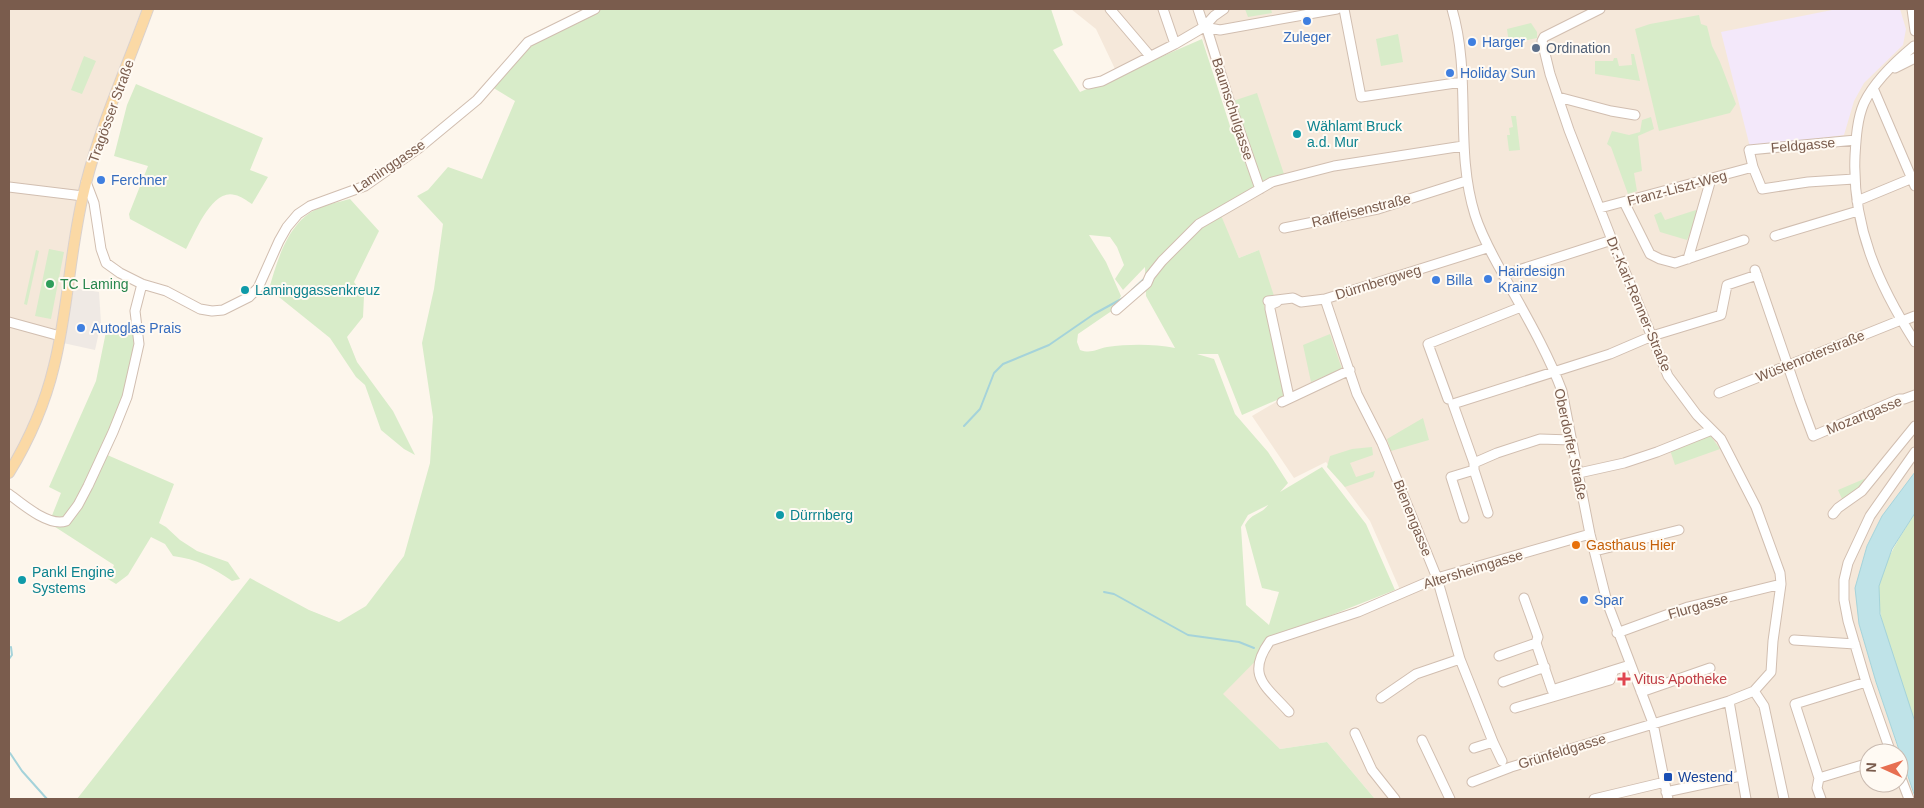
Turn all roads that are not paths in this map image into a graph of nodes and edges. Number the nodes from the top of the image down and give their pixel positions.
1 (148, 9) edge
2 (595, 9) edge
3 (1110, 9) edge
4 (1163, 9) edge
5 (1198, 9) edge
6 (1224, 9) edge
7 (1338, 9) edge
8 (1344, 9) edge
9 (1452, 9) edge
10 (1600, 9) edge
11 (1325, 10) edge
12 (1914, 11) edge
13 (1206, 28) junction
14 (1915, 32) edge
15 (1175, 44) junction
16 (1915, 46) edge
17 (1150, 56) junction
18 (1915, 58) edge
19 (1888, 72) junction
20 (1462, 82) junction
21 (1088, 84) dead end
22 (1873, 88) junction
23 (1558, 97) junction
24 (1635, 115) dead end
25 (1856, 140) junction
26 (1463, 146) junction
27 (1753, 167) junction
28 (1854, 178) junction
29 (1711, 179) junction
30 (1914, 180) edge
31 (1466, 181) junction
32 (86, 182) junction
33 (9, 187) edge
34 (1260, 189) junction
35 (83, 196) junction
36 (1624, 202) junction
37 (1857, 206) junction
38 (1600, 208) junction
39 (1284, 228) dead end
40 (1774, 236) dead end
41 (1612, 240) junction
42 (1744, 240) dead end
43 (1487, 248) junction
44 (1688, 259) junction
45 (1503, 275) junction
46 (142, 284) junction
47 (1325, 298) junction
48 (1286, 299) junction
49 (1268, 301) dead end
50 (1521, 307) junction
51 (1116, 310) dead end
52 (1915, 316) edge
53 (1902, 321) junction
54 (9, 322) edge
55 (60, 336) junction
56 (1652, 336) junction
57 (1915, 342) edge
58 (1788, 366) junction
59 (1350, 370) junction
60 (1554, 371) junction
61 (1719, 393) dead end
62 (1915, 395) edge
63 (1448, 399) dead end
64 (1915, 426) edge
65 (1712, 430) junction
66 (1571, 440) junction
67 (1915, 452) edge
68 (13, 456) edge
69 (1474, 467) junction
70 (9, 473) edge
71 (1578, 473) junction
72 (9, 494) edge
73 (1488, 513) dead end
74 (1834, 514) dead end
75 (1464, 518) dead end
76 (1679, 530) dead end
77 (1590, 534) junction
78 (1595, 551) junction
79 (1437, 578) junction
80 (1781, 584) junction
81 (1524, 598) dead end
82 (1618, 633) junction
83 (1794, 640) dead end
84 (1536, 643) junction
85 (1854, 644) junction
86 (1499, 656) dead end
87 (1460, 659) junction
88 (1630, 665) junction
89 (1545, 667) junction
90 (1710, 668) dead end
91 (1614, 670) junction
92 (1504, 682) dead end
93 (1866, 682) junction
94 (1754, 691) junction
95 (1641, 692) junction
96 (1381, 698) dead end
97 (1729, 702) junction
98 (1515, 708) dead end
99 (1289, 712) dead end
100 (1653, 723) junction
101 (1355, 734) dead end
102 (1422, 740) dead end
103 (1493, 742) junction
104 (1887, 743) edge
105 (1474, 748) dead end
106 (1502, 762) dead end
107 (1859, 766) edge
108 (1741, 776) junction
109 (1819, 778) junction
110 (1472, 782) dead end
111 (1665, 782) junction
112 (1667, 796) edge
113 (1395, 799) edge
114 (1450, 799) edge
115 (1594, 799) edge
116 (1746, 799) edge
117 (1784, 799) edge
118 (1821, 799) edge

1 - 32 main road, Tragösser Straße
2 - 46 street, Laminggasse
3 - 17 street
4 - 15 street
5 - 13 street, Baumschulgasse
6 - 13 street
7 - 11 street
8 - 20 street
9 - 20 street, Oberdorfer Straße
10 - 23 street, Dr.-Karl-Renner-Straße
11 - 13 street
12 - 14 street
13 - 15 street
13 - 34 street, Baumschulgasse
14 - 16 street
15 - 17 street
16 - 19 street
17 - 21 street
18 - 19 street
19 - 22 street
20 - 26 street, Oberdorfer Straße
22 - 25 street
22 - 30 street
23 - 24 street
23 - 38 street, Dr.-Karl-Renner-Straße
25 - 27 street, Feldgasse
25 - 28 street
26 - 31 street, Oberdorfer Straße
26 - 34 street
27 - 28 street
27 - 29 street, Franz-Liszt-Weg
28 - 37 street
29 - 36 street, Franz-Liszt-Weg
29 - 44 street
30 - 37 street
31 - 39 street, Raiffeisenstraße
31 - 43 street, Oberdorfer Straße
32 - 35 main road, Tragösser Straße
32 - 46 street, Laminggasse
33 - 35 street
34 - 51 street
35 - 55 main road, Tragösser Straße
36 - 38 street, Franz-Liszt-Weg
36 - 44 street
37 - 40 street
37 - 53 street
38 - 41 street, Dr.-Karl-Renner-Straße
41 - 45 street
41 - 56 street, Dr.-Karl-Renner-Straße
42 - 44 street
43 - 45 street, Oberdorfer Straße
43 - 47 street, Dürrnbergweg
45 - 50 street, Oberdorfer Straße
46 - 72 street
47 - 48 street, Dürrnbergweg
47 - 59 street, Bienengasse
48 - 49 street, Dürrnbergweg
48 - 59 street
50 - 60 street, Oberdorfer Straße
50 - 63 street
52 - 53 street, Wüstenroterstraße
53 - 57 street
53 - 58 street, Wüstenroterstraße
54 - 55 street
55 - 68 main road, Tragösser Straße
56 - 58 street
56 - 60 street
56 - 65 street, Dr.-Karl-Renner-Straße
58 - 61 street, Wüstenroterstraße
58 - 62 street, Mozartgasse
59 - 79 street, Bienengasse
60 - 66 street, Oberdorfer Straße
60 - 69 street
64 - 74 street
65 - 71 street
65 - 80 street, Dr.-Karl-Renner-Straße
66 - 69 street
66 - 71 street, Oberdorfer Straße
67 - 85 street
68 - 70 main road, Tragösser Straße
69 - 73 street
69 - 75 street
71 - 77 street, Oberdorfer Straße
76 - 78 street
77 - 78 street, Oberdorfer Straße
77 - 79 street, Altersheimgasse
78 - 82 street, Oberdorfer Straße
79 - 87 street, Bienengasse
79 - 99 street, Altersheimgasse
80 - 82 street, Flurgasse
80 - 94 street, Dr.-Karl-Renner-Straße
81 - 84 street
82 - 88 street, Oberdorfer Straße
83 - 85 street
84 - 86 street
84 - 89 street
85 - 93 street
87 - 96 street
87 - 103 street, Bienengasse
88 - 91 street
88 - 95 street, Oberdorfer Straße
89 - 91 street
89 - 92 street
90 - 95 street
91 - 98 street
93 - 104 street
93 - 109 street
94 - 97 street, Grünfeldgasse
94 - 117 street
95 - 100 street, Oberdorfer Straße
97 - 100 street, Grünfeldgasse
97 - 108 street
100 - 110 street, Grünfeldgasse
100 - 111 street, Oberdorfer Straße
101 - 113 street
102 - 114 street
103 - 105 street
103 - 106 street, Bienengasse
107 - 109 street
108 - 112 street
108 - 116 street
109 - 118 street
111 - 112 street, Oberdorfer Straße
111 - 115 street

